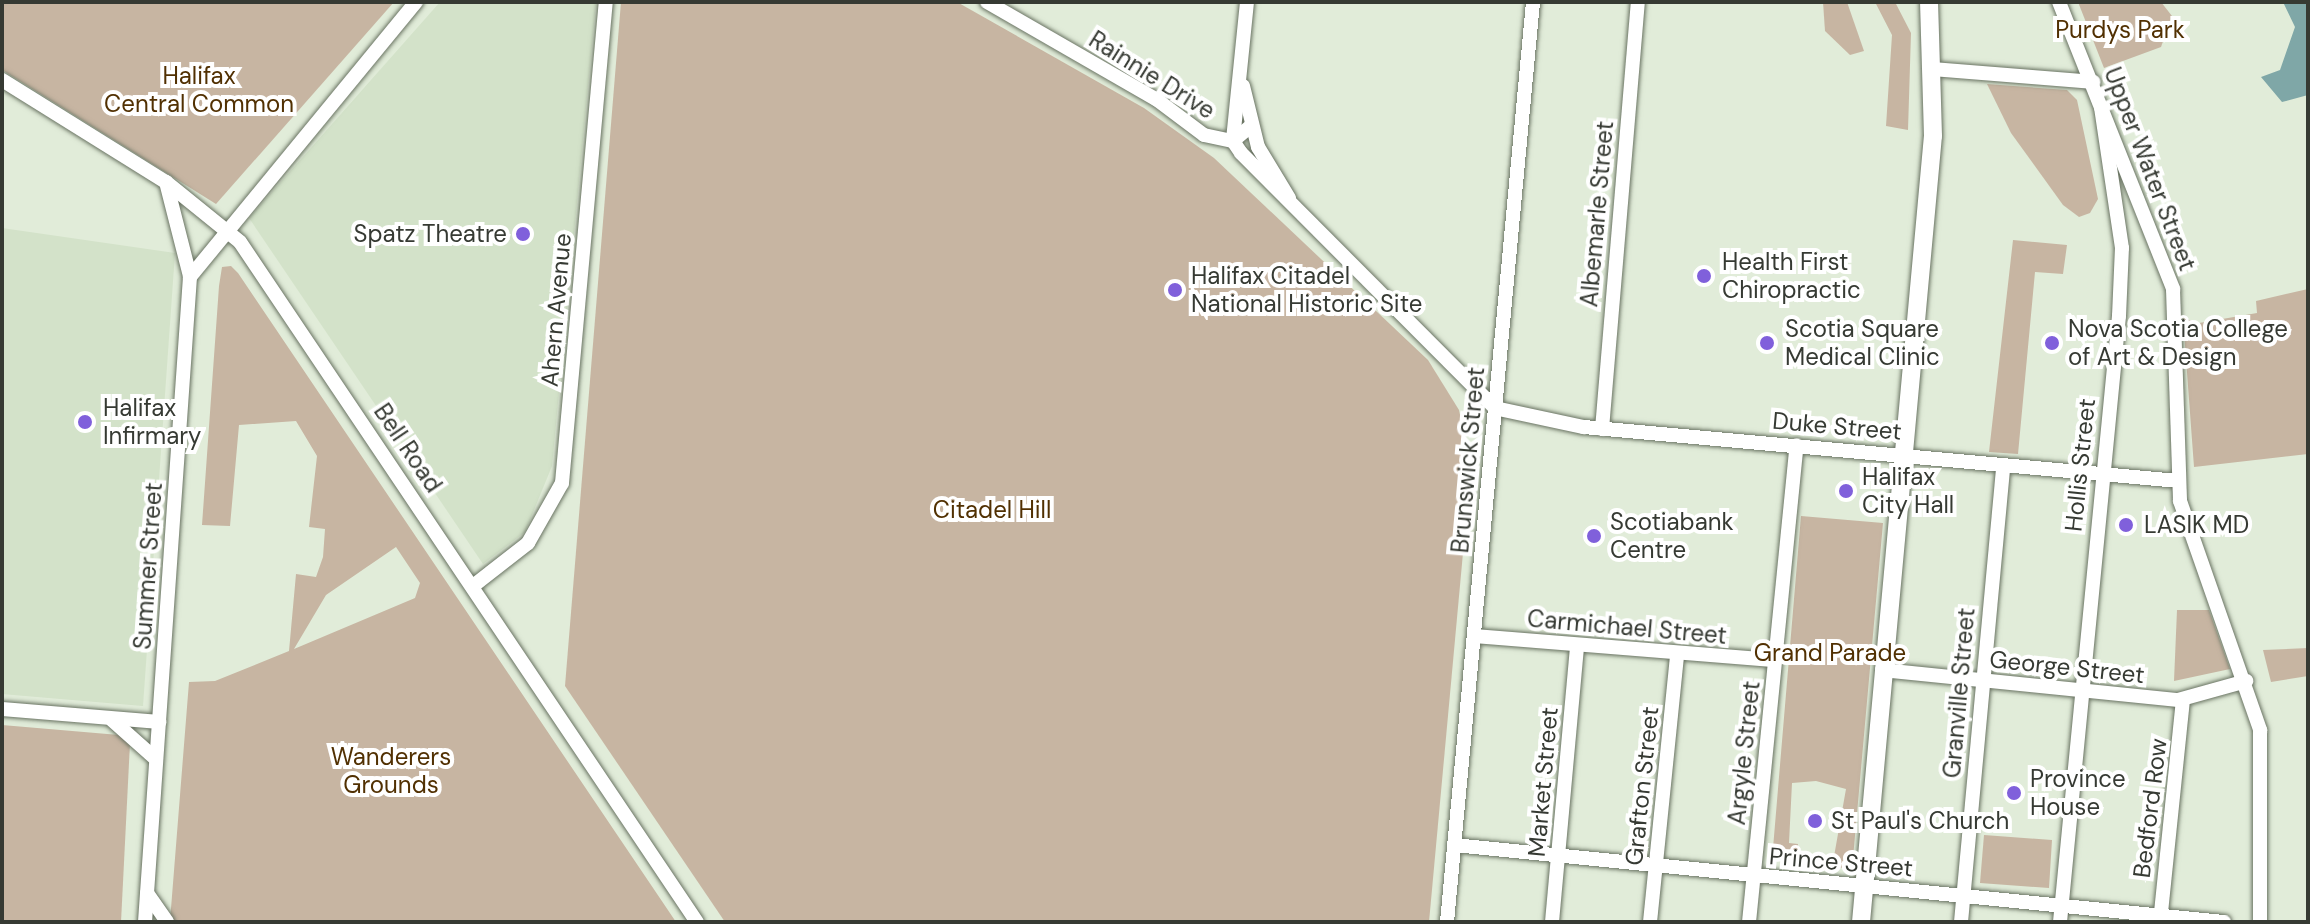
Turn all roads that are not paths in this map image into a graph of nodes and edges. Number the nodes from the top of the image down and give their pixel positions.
1 (416, 2) edge
2 (606, 2) edge
3 (987, 2) edge
4 (1247, 2) edge
5 (1533, 2) edge
6 (1638, 2) edge
7 (1929, 2) edge
8 (2059, 2) edge
9 (1933, 69) junction
10 (1242, 77) junction
11 (2, 80) edge
12 (2093, 82) junction
13 (2101, 103) junction
14 (1251, 126) junction
15 (1233, 141) junction
16 (166, 182) junction
17 (1295, 207) junction
18 (226, 226) junction
19 (190, 277) junction
20 (1495, 408) junction
21 (1602, 429) junction
22 (1797, 445) junction
23 (1906, 454) junction
24 (2003, 468) junction
25 (2099, 474) junction
26 (2178, 481) junction
27 (473, 586) junction
28 (1475, 636) junction
29 (1577, 645) junction
30 (1677, 654) junction
31 (1775, 660) junction
32 (1882, 670) junction
33 (1981, 680) junction
34 (2246, 681) junction
35 (2083, 690) junction
36 (2183, 700) junction
37 (2, 709) edge
38 (108, 718) junction
39 (159, 722) junction
40 (156, 759) junction
41 (1454, 845) junction
42 (1558, 854) junction
43 (1660, 864) junction
44 (1753, 876) junction
45 (1864, 887) junction
46 (147, 893) junction
47 (1964, 895) junction
48 (2062, 905) junction
49 (2160, 919) edge
50 (145, 922) edge
51 (167, 922) edge
52 (697, 922) edge
53 (1447, 922) edge
54 (1552, 922) edge
55 (1650, 922) edge
56 (1749, 922) edge
57 (1861, 922) edge
58 (1961, 922) edge
59 (2060, 922) edge
60 (2224, 922) edge
61 (2260, 922) edge

1 - 18 street
2 - 27 street, Ahern Avenue
3 - 15 street, Rainnie Drive
4 - 10 street
5 - 20 street, Brunswick Street
6 - 21 street, Albemarle Street
7 - 9 main road
8 - 12 street, Upper Water Street
9 - 12 street
9 - 23 main road
10 - 14 street
10 - 15 street
11 - 16 street, Bell Road
12 - 13 street, Upper Water Street
13 - 25 street, Hollis Street
13 - 26 street, Upper Water Street
14 - 15 street, Rainnie Drive
14 - 17 street
15 - 17 street
16 - 18 street, Bell Road
16 - 19 street
17 - 20 street
18 - 19 street
18 - 27 street, Bell Road
19 - 39 street, Summer Street
20 - 21 street, Duke Street
20 - 28 street, Brunswick Street
21 - 22 street, Duke Street
22 - 23 street, Duke Street
22 - 31 street, Argyle Street
23 - 24 street, Duke Street
23 - 32 main road
24 - 25 street, Duke Street
24 - 33 street, Granville Street
25 - 26 street, Duke Street
25 - 35 street, Hollis Street
26 - 34 street, Upper Water Street
27 - 52 street, Bell Road
28 - 29 street, Carmichael Street
28 - 41 street, Brunswick Street
29 - 30 street, Carmichael Street
29 - 42 street, Market Street
30 - 31 street, Carmichael Street
30 - 43 street, Grafton Street
31 - 44 street, Argyle Street
32 - 33 street, George Street
32 - 45 main road
33 - 35 street, George Street
33 - 47 street, Granville Street
34 - 36 street, George Street
34 - 61 street, Upper Water Street
35 - 36 street, George Street
35 - 48 street, Hollis Street
36 - 49 street, Bedford Row
37 - 38 street
38 - 39 street
38 - 40 street
39 - 40 street, Summer Street
40 - 46 street, Summer Street
41 - 42 street, Prince Street
41 - 53 street, Brunswick Street
42 - 43 street, Prince Street
42 - 54 street, Market Street
43 - 44 street, Prince Street
43 - 55 street, Grafton Street
44 - 45 street, Prince Street
44 - 56 street, Argyle Street
45 - 47 street, Prince Street
45 - 57 main road
46 - 50 street, Summer Street
46 - 51 street
47 - 48 street, Prince Street
47 - 58 street, Granville Street
48 - 49 street, Prince Street
48 - 59 street, Hollis Street
49 - 60 street, Prince Street

